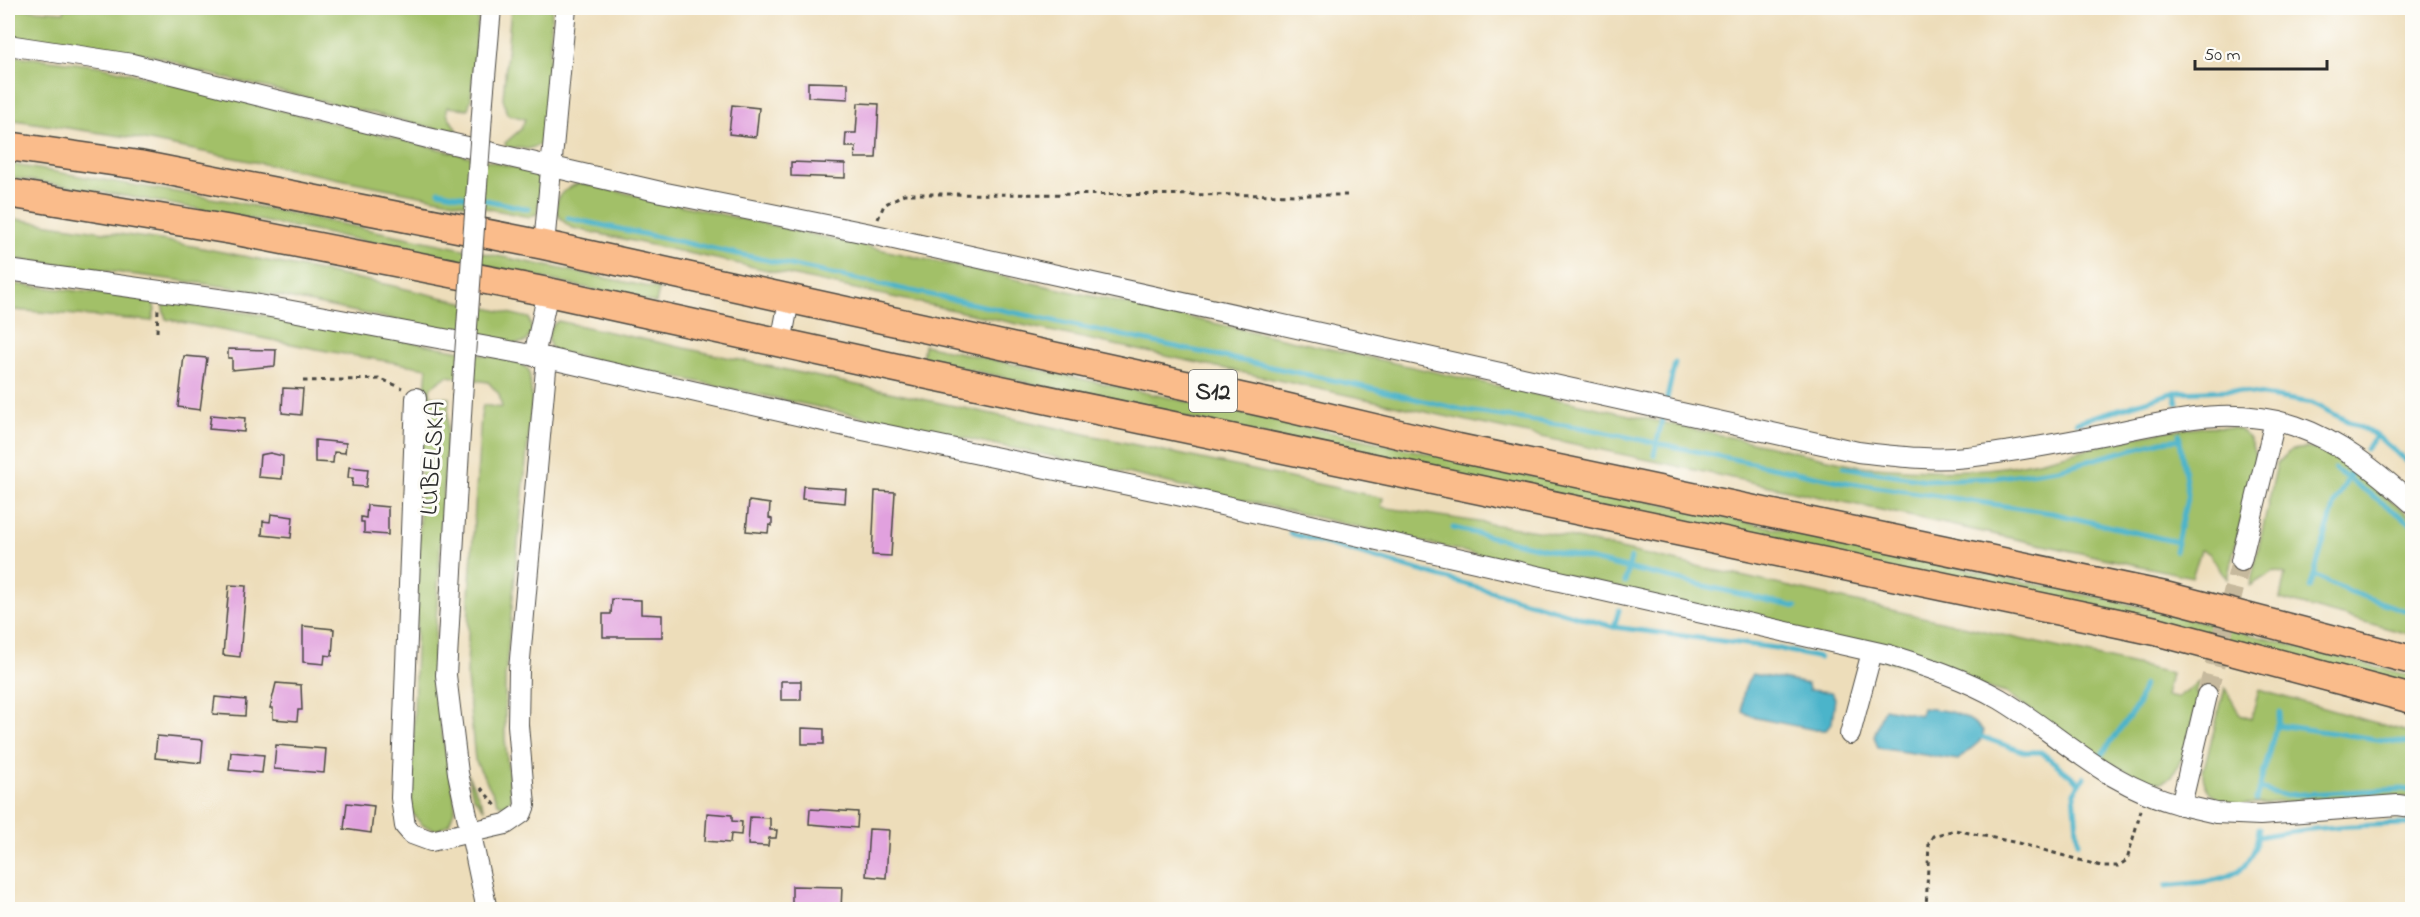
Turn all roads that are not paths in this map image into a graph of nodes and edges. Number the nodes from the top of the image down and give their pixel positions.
1 (491, 8) edge
2 (566, 8) edge
3 (8, 45) edge
4 (8, 146) edge
5 (553, 167) junction
6 (8, 193) edge
7 (544, 245) junction
8 (8, 270) edge
9 (548, 292) junction
10 (789, 300) junction
11 (781, 343) junction
12 (540, 357) junction
13 (416, 398) road end
14 (2274, 421) junction
15 (2412, 503) edge
16 (2241, 561) tunnel mouth
17 (1872, 652) junction
18 (2412, 660) edge
19 (2207, 695) tunnel mouth
20 (2412, 699) edge
21 (1850, 734) dead end
22 (2181, 805) junction
23 (2412, 807) edge
24 (470, 833) junction
25 (487, 909) edge

1 - 24 street, LUBELSKA, bridge
2 - 5 street
3 - 5 street
4 - 7 highway, S12
5 - 7 street
5 - 14 street
6 - 9 highway, S12
7 - 10 highway, S12
8 - 12 street
9 - 11 highway, S12
9 - 12 street
10 - 11 street
10 - 18 highway, S12
11 - 20 highway, S12
12 - 17 street
12 - 24 street
13 - 24 street
14 - 15 street
14 - 16 street
17 - 21 street
17 - 22 street
19 - 22 street
22 - 23 street
24 - 25 street, LUBELSKA

